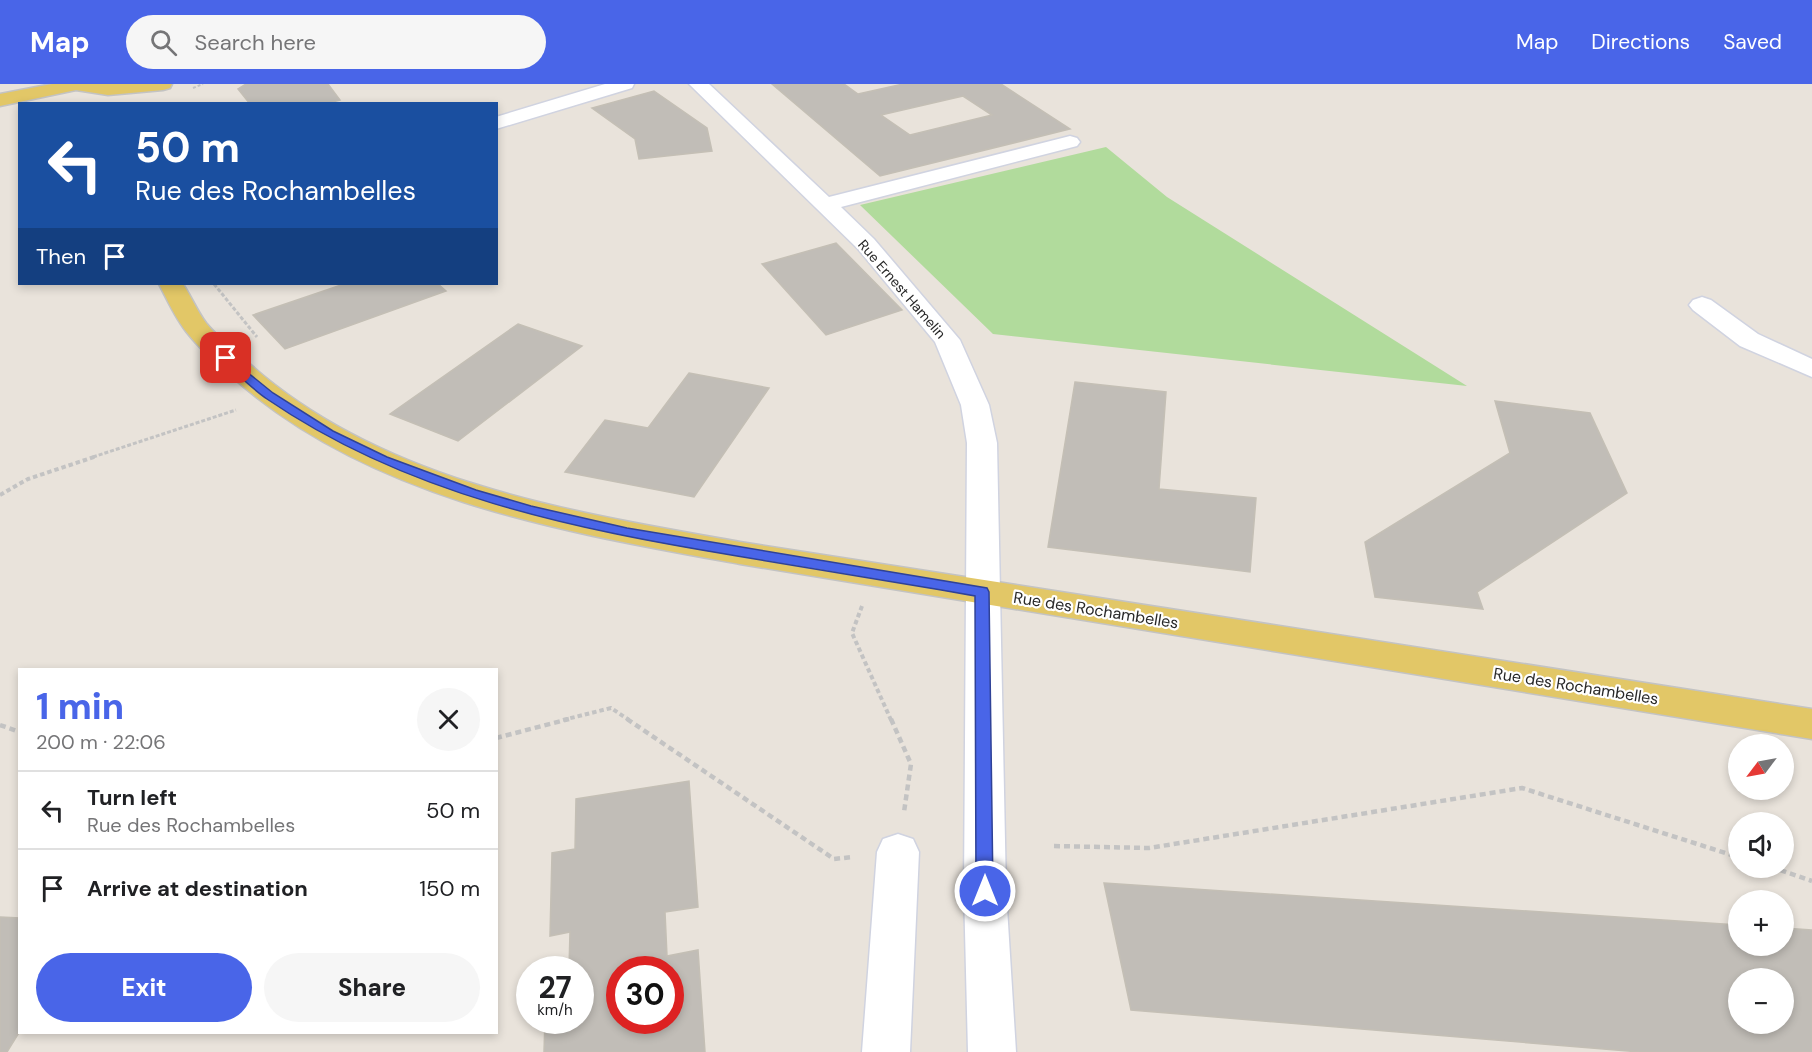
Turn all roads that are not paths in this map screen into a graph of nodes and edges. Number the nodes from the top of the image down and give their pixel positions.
1 (18, 84) edge
2 (163, 84) edge
3 (626, 84) edge
4 (698, 84) edge
5 (73, 85) edge
6 (185, 86) edge
7 (108, 89) junction
8 (0, 90) edge
9 (0, 100) edge
10 (134, 102) edge
11 (166, 102) edge
12 (498, 122) edge
13 (1070, 142) dead end
14 (824, 205) junction
15 (172, 285) edge
16 (1702, 305) dead end
17 (1812, 369) edge
18 (982, 592) junction
19 (1812, 724) edge
20 (898, 852) road end
21 (886, 1052) edge
22 (992, 1052) edge

1 - 8 main road
2 - 7 main road
3 - 12 street
4 - 14 street, Rue Ernest Hamelin
5 - 7 main road
5 - 9 main road
6 - 11 main road
7 - 10 main road
13 - 14 street
14 - 18 street, Rue Ernest Hamelin
15 - 18 main road, Rue des Rochambelles
16 - 17 street
18 - 19 main road, Rue des Rochambelles
18 - 22 street, Rue Ernest Hamelin
20 - 21 street

